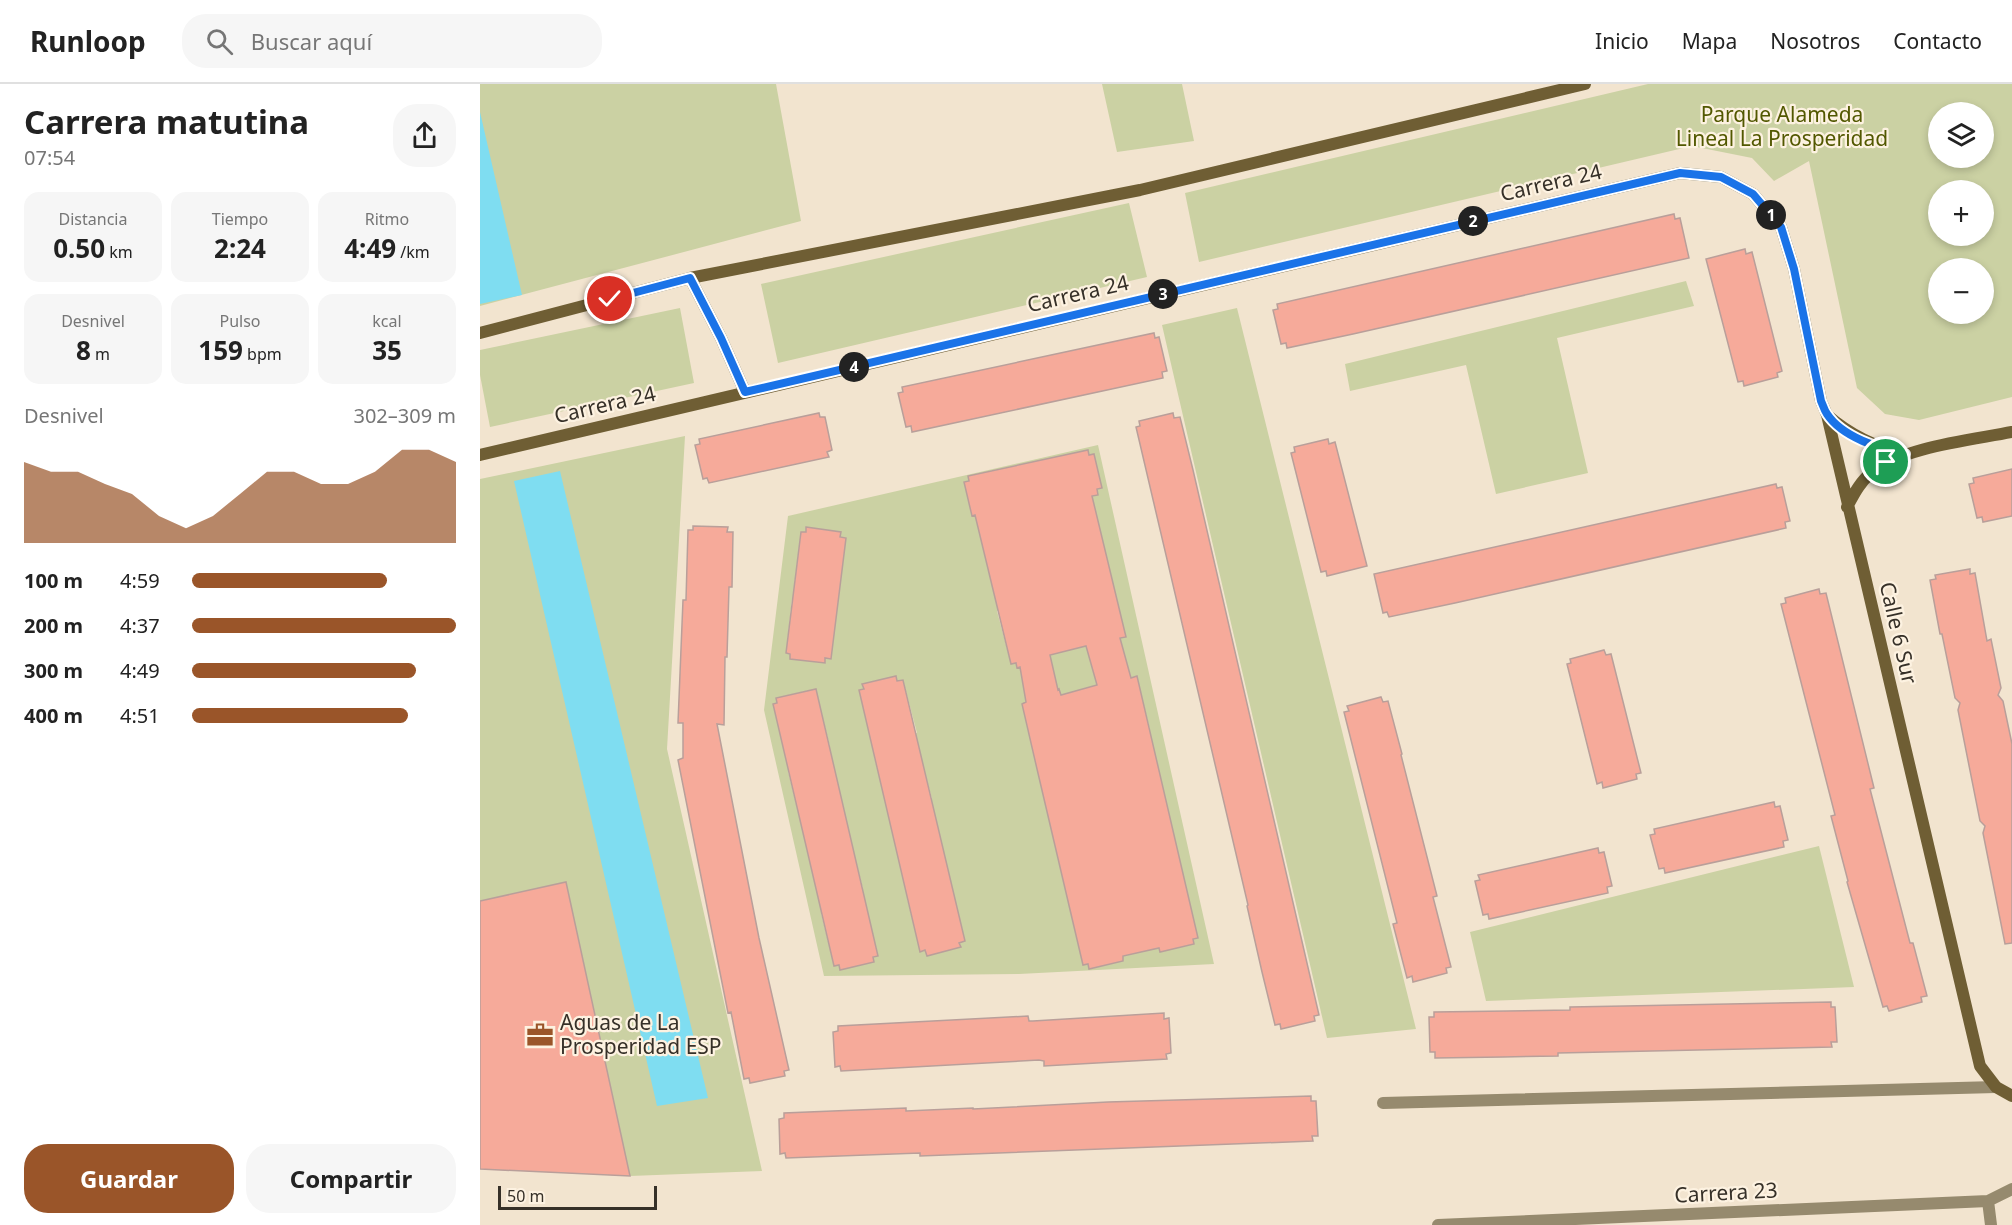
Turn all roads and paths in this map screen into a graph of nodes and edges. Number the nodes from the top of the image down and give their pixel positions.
1 (1585, 84) edge
2 (1753, 194) joint
3 (690, 278) junction
4 (480, 333) edge
5 (745, 392) junction
6 (1827, 414) junction
7 (2012, 432) edge
8 (480, 454) edge
9 (1905, 454) junction
10 (1847, 507) junction
11 (1996, 1087) junction
12 (2012, 1096) edge
13 (1383, 1103) dead end
14 (2012, 1189) edge
15 (1988, 1201) junction
16 (1438, 1225) edge
17 (1991, 1225) edge

1 - 3 street
2 - 5 street, Carrera 24
2 - 6 street, Calle 6 Sur
3 - 4 street
3 - 5 street
5 - 8 street, Carrera 24
6 - 9 street
6 - 10 street, Calle 6 Sur
7 - 9 street
9 - 10 street
10 - 11 street, Calle 6 Sur
11 - 12 street
11 - 13 street
14 - 15 street, Carrera 23
15 - 16 street, Carrera 23
15 - 17 street

